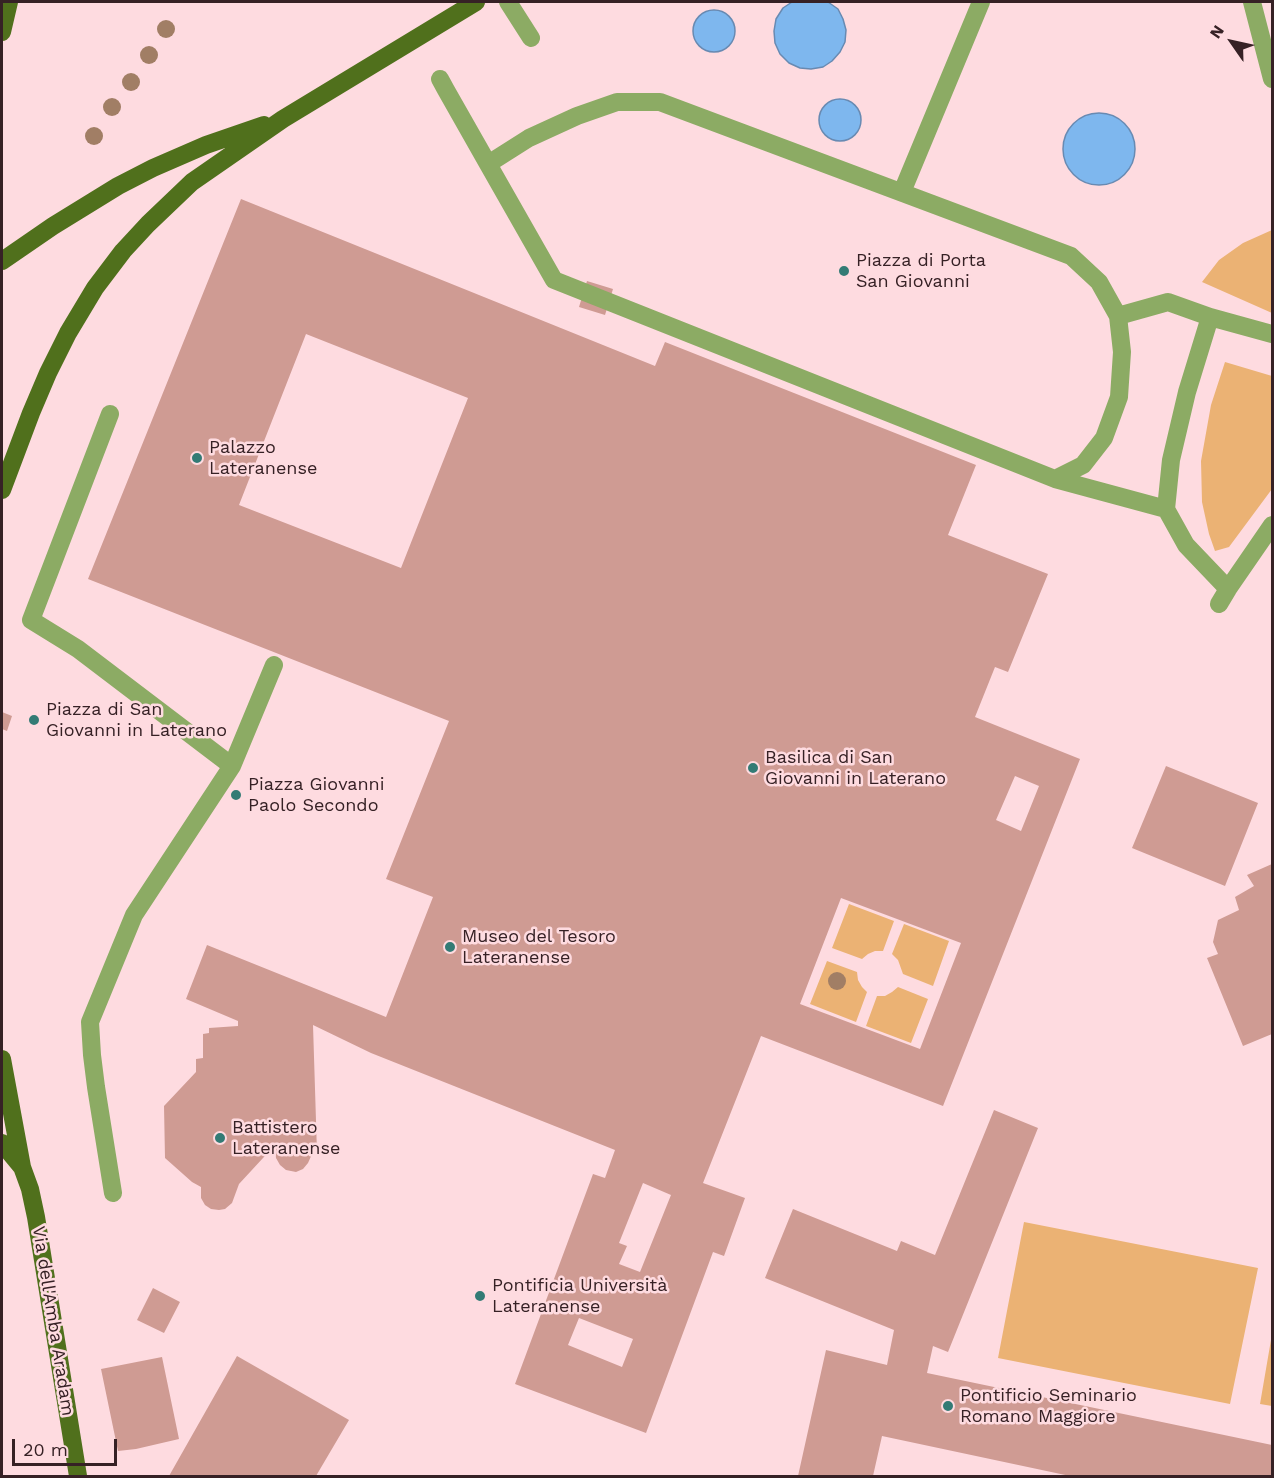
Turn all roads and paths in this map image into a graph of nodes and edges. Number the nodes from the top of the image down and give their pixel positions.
1 (9, 2) edge
2 (476, 2) edge
3 (508, 2) edge
4 (981, 2) edge
5 (1252, 2) edge
6 (2, 32) edge
7 (531, 38) dead end
8 (440, 79) dead end
9 (1272, 80) edge
10 (283, 118) junction
11 (488, 164) junction
12 (902, 192) junction
13 (2, 261) edge
14 (1118, 316) junction
15 (1210, 317) junction
16 (1272, 334) edge
17 (110, 414) dead end
18 (1055, 479) junction
19 (2, 490) edge
20 (1166, 509) junction
21 (1272, 525) edge
22 (274, 664) dead end
23 (232, 766) junction
24 (2, 1059) edge
25 (2, 1143) edge
26 (22, 1167) junction
27 (113, 1193) dead end
28 (78, 1476) edge

1 - 6 main road
2 - 10 main road
3 - 7 street
4 - 12 street
5 - 9 street
8 - 11 street
10 - 13 main road
10 - 19 main road
11 - 12 street
11 - 18 street
12 - 14 street
14 - 15 street
14 - 18 street
15 - 16 street
15 - 20 street
17 - 23 street
18 - 20 street
20 - 21 street
22 - 23 street
23 - 27 street
24 - 26 main road
25 - 26 main road
26 - 28 main road, Via dell'Amba Aradam

